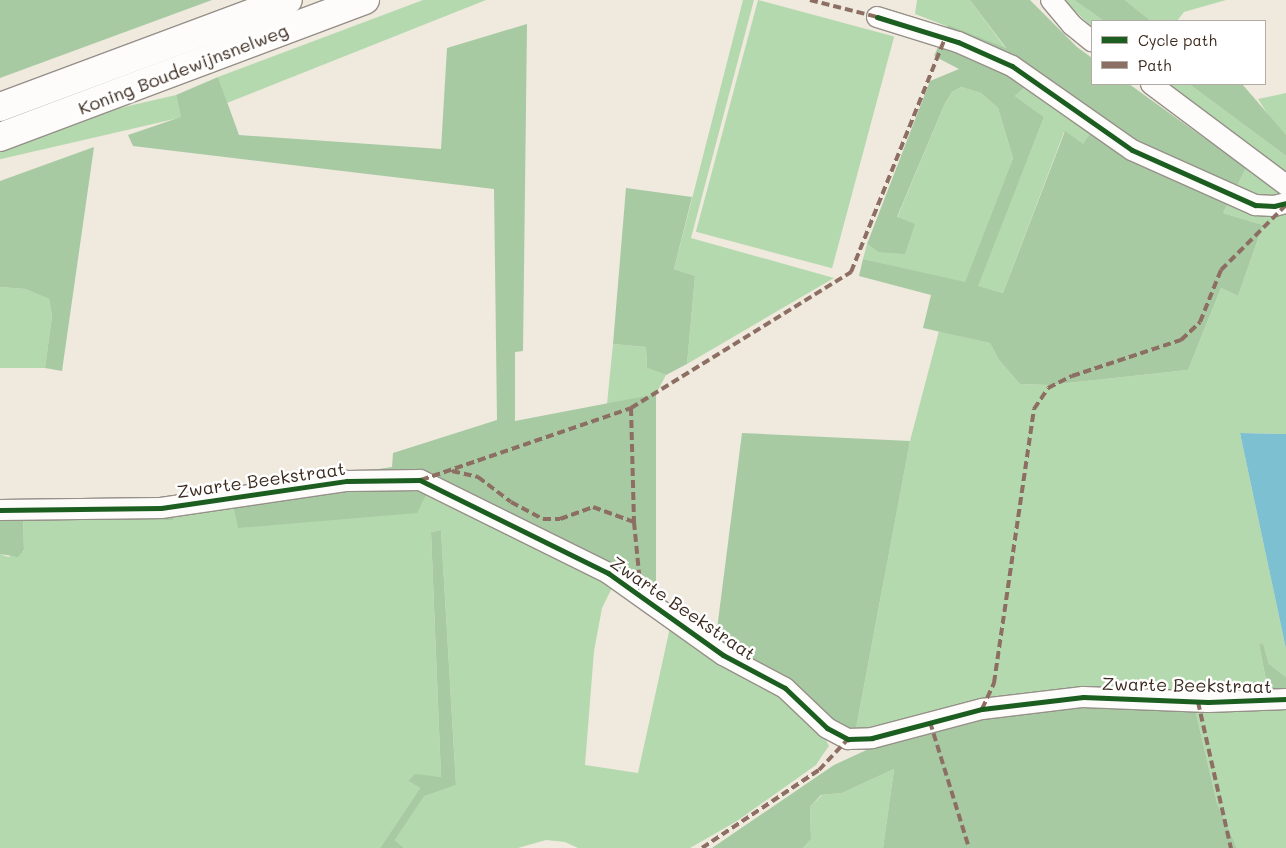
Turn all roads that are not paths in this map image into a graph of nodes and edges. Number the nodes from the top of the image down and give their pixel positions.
1 (288, 0) edge
2 (365, 0) edge
3 (1051, 0) edge
4 (877, 17) dead end
5 (1091, 40) edge
6 (1152, 85) edge
7 (0, 107) edge
8 (0, 137) edge
9 (1286, 185) edge
10 (1286, 203) edge
11 (0, 510) edge
12 (1286, 699) edge

1 - 7 highway, Koning Boudewijnsnelweg
2 - 8 highway, Koning Boudewijnsnelweg
3 - 5 street
4 - 10 street
6 - 9 street
11 - 12 street, Zwarte Beekstraat

